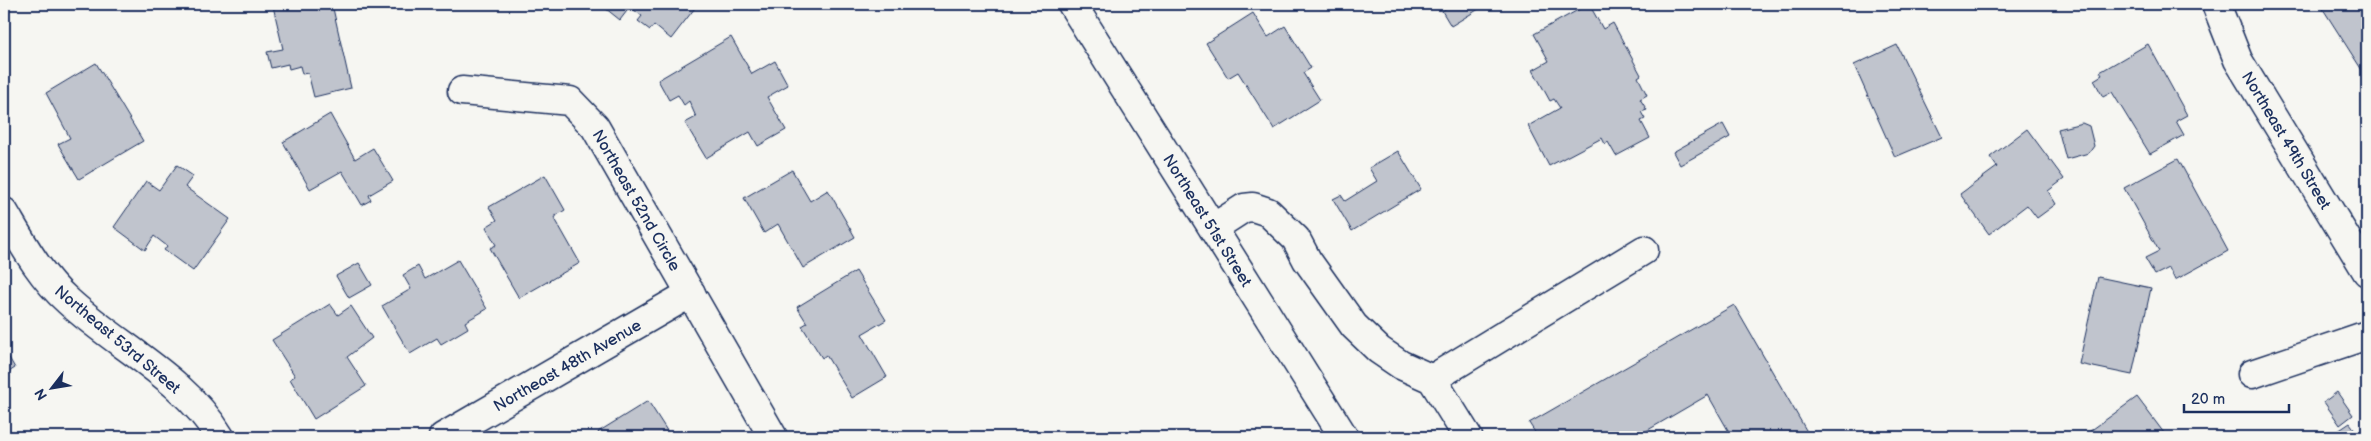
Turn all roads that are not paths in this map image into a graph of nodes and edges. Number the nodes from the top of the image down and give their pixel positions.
1 (1072, 4) edge
2 (2216, 4) edge
3 (462, 91) dead end
4 (4, 212) edge
5 (1213, 228) junction
6 (1644, 250) dead end
7 (2367, 272) edge
8 (691, 293) junction
9 (2367, 335) edge
10 (2252, 374) dead end
11 (1432, 378) junction
12 (220, 437) edge
13 (443, 437) edge
14 (773, 437) edge
15 (1344, 437) edge
16 (1468, 437) edge

1 - 5 street, Northeast 51st Street
2 - 7 street, Northeast 49th Street
3 - 8 street, Northeast 52nd Circle
4 - 12 street, Northeast 53rd Street
5 - 11 street
5 - 15 street, Northeast 51st Street
6 - 11 street
8 - 13 street, Northeast 48th Avenue
8 - 14 street, Northeast 52nd Circle
9 - 10 street
11 - 16 street

